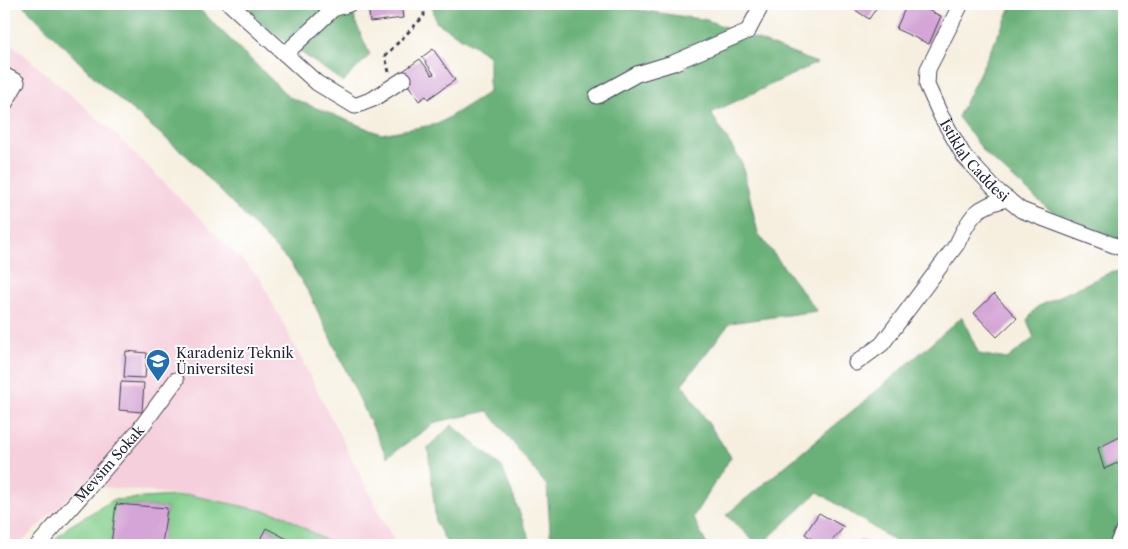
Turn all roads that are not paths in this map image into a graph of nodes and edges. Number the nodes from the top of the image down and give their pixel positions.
1 (230, 4) edge
2 (349, 4) edge
3 (762, 4) edge
4 (960, 4) edge
5 (285, 54) junction
6 (4, 75) edge
7 (404, 79) road end
8 (597, 96) dead end
9 (4, 106) edge
10 (1008, 199) junction
11 (1124, 249) edge
12 (856, 363) dead end
13 (176, 380) dead end
14 (1124, 529) edge
15 (38, 545) edge
16 (1117, 545) edge

1 - 5 street
2 - 5 street
3 - 8 street
4 - 10 street, İstiklal Caddesi
5 - 7 street
6 - 9 street
10 - 11 street, İstiklal Caddesi
10 - 12 street
13 - 15 street, Mevsim Sokak
14 - 16 street

